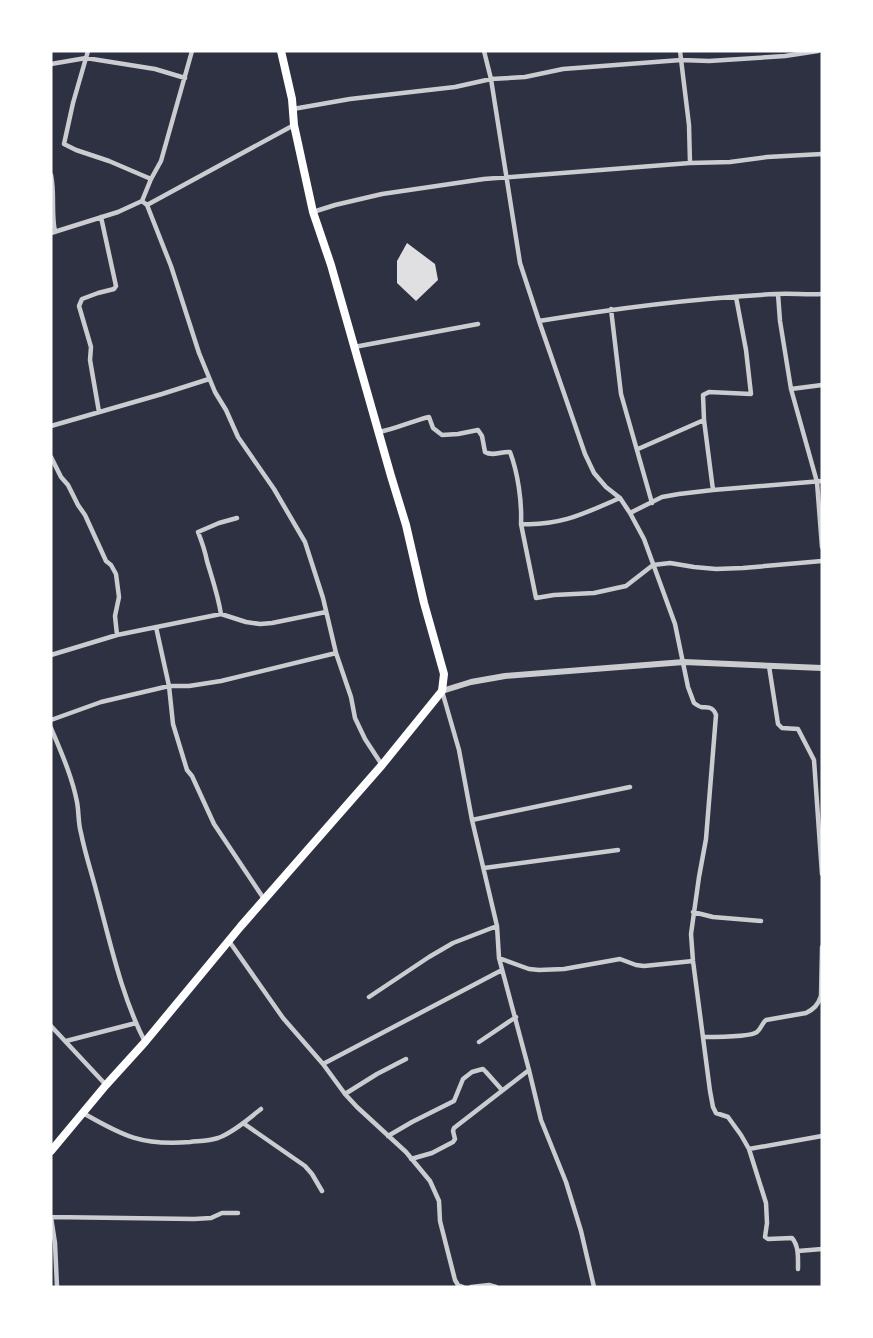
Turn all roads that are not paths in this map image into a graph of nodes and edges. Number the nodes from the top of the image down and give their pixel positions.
1 (88, 51) edge
2 (192, 51) edge
3 (281, 51) edge
4 (484, 51) edge
5 (680, 51) edge
6 (818, 51) edge
7 (87, 58) junction
8 (681, 60) junction
9 (51, 64) edge
10 (185, 78) junction
11 (491, 79) junction
12 (293, 109) junction
13 (294, 125) junction
14 (822, 154) edge
15 (690, 163) junction
16 (51, 175) edge
17 (506, 178) junction
18 (151, 179) junction
19 (145, 203) junction
20 (313, 212) junction
21 (101, 217) junction
22 (53, 233) edge
23 (778, 294) junction
24 (822, 294) edge
25 (736, 297) junction
26 (611, 309) junction
27 (538, 321) junction
28 (478, 324) dead end
29 (354, 347) junction
30 (209, 379) junction
31 (822, 385) edge
32 (791, 389) junction
33 (99, 412) junction
34 (704, 420) junction
35 (51, 426) edge
36 (379, 432) junction
37 (638, 449) junction
38 (51, 457) edge
39 (819, 481) edge
40 (714, 490) junction
41 (620, 498) junction
42 (652, 503) junction
43 (630, 513) junction
44 (237, 518) dead end
45 (521, 524) junction
46 (822, 548) edge
47 (822, 561) edge
48 (653, 565) junction
49 (326, 612) junction
50 (221, 614) junction
51 (156, 627) junction
52 (117, 635) junction
53 (336, 653) junction
54 (51, 655) edge
55 (684, 662) junction
56 (769, 666) junction
57 (822, 668) edge
58 (169, 686) junction
59 (442, 691) junction
60 (51, 720) edge
61 (51, 729) edge
62 (822, 759) edge
63 (814, 760) junction
64 (382, 765) junction
65 (630, 787) dead end
66 (472, 820) junction
67 (618, 850) dead end
68 (484, 868) junction
69 (822, 874) edge
70 (264, 900) junction
71 (693, 912) junction
72 (761, 921) dead end
73 (497, 926) junction
74 (229, 941) junction
75 (822, 947) edge
76 (499, 958) junction
77 (693, 961) junction
78 (502, 970) junction
79 (369, 997) dead end
80 (516, 1017) junction
81 (136, 1023) junction
82 (51, 1026) edge
83 (703, 1037) junction
84 (66, 1041) junction
85 (145, 1042) junction
86 (479, 1042) dead end
87 (406, 1059) dead end
88 (323, 1064) junction
89 (529, 1070) junction
90 (106, 1085) junction
91 (502, 1090) junction
92 (345, 1094) junction
93 (261, 1109) dead end
94 (83, 1113) junction
95 (243, 1123) junction
96 (388, 1136) junction
97 (822, 1136) edge
98 (749, 1149) junction
99 (51, 1151) edge
100 (411, 1159) junction
101 (322, 1191) dead end
102 (238, 1213) dead end
103 (51, 1217) edge
104 (822, 1249) edge
105 (798, 1251) junction
106 (798, 1269) dead end
107 (55, 1286) edge
108 (463, 1287) edge
109 (471, 1287) edge
110 (496, 1287) edge
111 (594, 1287) edge

1 - 7 street
2 - 10 street
3 - 12 main road
4 - 11 street
5 - 8 street
6 - 8 street
7 - 9 street
7 - 10 street
7 - 18 street
8 - 11 street
8 - 15 street
10 - 18 street
11 - 12 street
11 - 17 street
12 - 13 main road
13 - 19 street
13 - 20 main road
14 - 15 street
15 - 17 street
16 - 22 street
17 - 20 street
17 - 27 street
18 - 19 street
19 - 21 street
19 - 30 street
20 - 29 main road
21 - 22 street
21 - 33 street
23 - 24 street
23 - 25 street
23 - 32 street
25 - 26 street
25 - 34 street
26 - 27 street
26 - 37 street
27 - 41 street
28 - 29 street
29 - 36 main road
30 - 33 street
30 - 49 street
31 - 32 street
32 - 39 street
33 - 35 street
34 - 37 street
34 - 40 street
36 - 45 street
36 - 59 main road
37 - 42 street
38 - 52 street
39 - 40 street
39 - 46 street
40 - 42 street
41 - 43 street
41 - 45 street
42 - 43 street
43 - 48 street
44 - 50 street
45 - 48 street
47 - 48 street
48 - 55 street
49 - 50 street
49 - 53 street
50 - 51 street
51 - 52 street
51 - 58 street
52 - 54 street
53 - 58 street
53 - 64 street
55 - 56 street
55 - 59 street
55 - 71 street
56 - 57 street
56 - 63 street
58 - 60 street
58 - 70 street
59 - 64 main road
59 - 66 street
61 - 81 street
62 - 63 street
63 - 69 street
64 - 70 main road
65 - 66 street
66 - 68 street
67 - 68 street
68 - 73 street
70 - 74 main road
71 - 72 street
71 - 77 street
73 - 76 street
73 - 79 street
74 - 85 main road
74 - 88 street
75 - 83 street
76 - 77 street
76 - 78 street
77 - 83 street
78 - 80 street
78 - 88 street
80 - 86 street
80 - 89 street
81 - 84 street
81 - 85 street
82 - 84 street
83 - 98 street
84 - 90 street
85 - 90 main road
87 - 92 street
88 - 92 street
89 - 91 street
89 - 111 street
90 - 94 main road
91 - 96 street
91 - 100 street
92 - 96 street
93 - 95 street
94 - 95 street
94 - 99 main road
95 - 101 street
96 - 100 street
97 - 98 street
98 - 105 street
100 - 108 street
102 - 103 street
103 - 107 street
104 - 105 street
105 - 106 street
109 - 110 street

